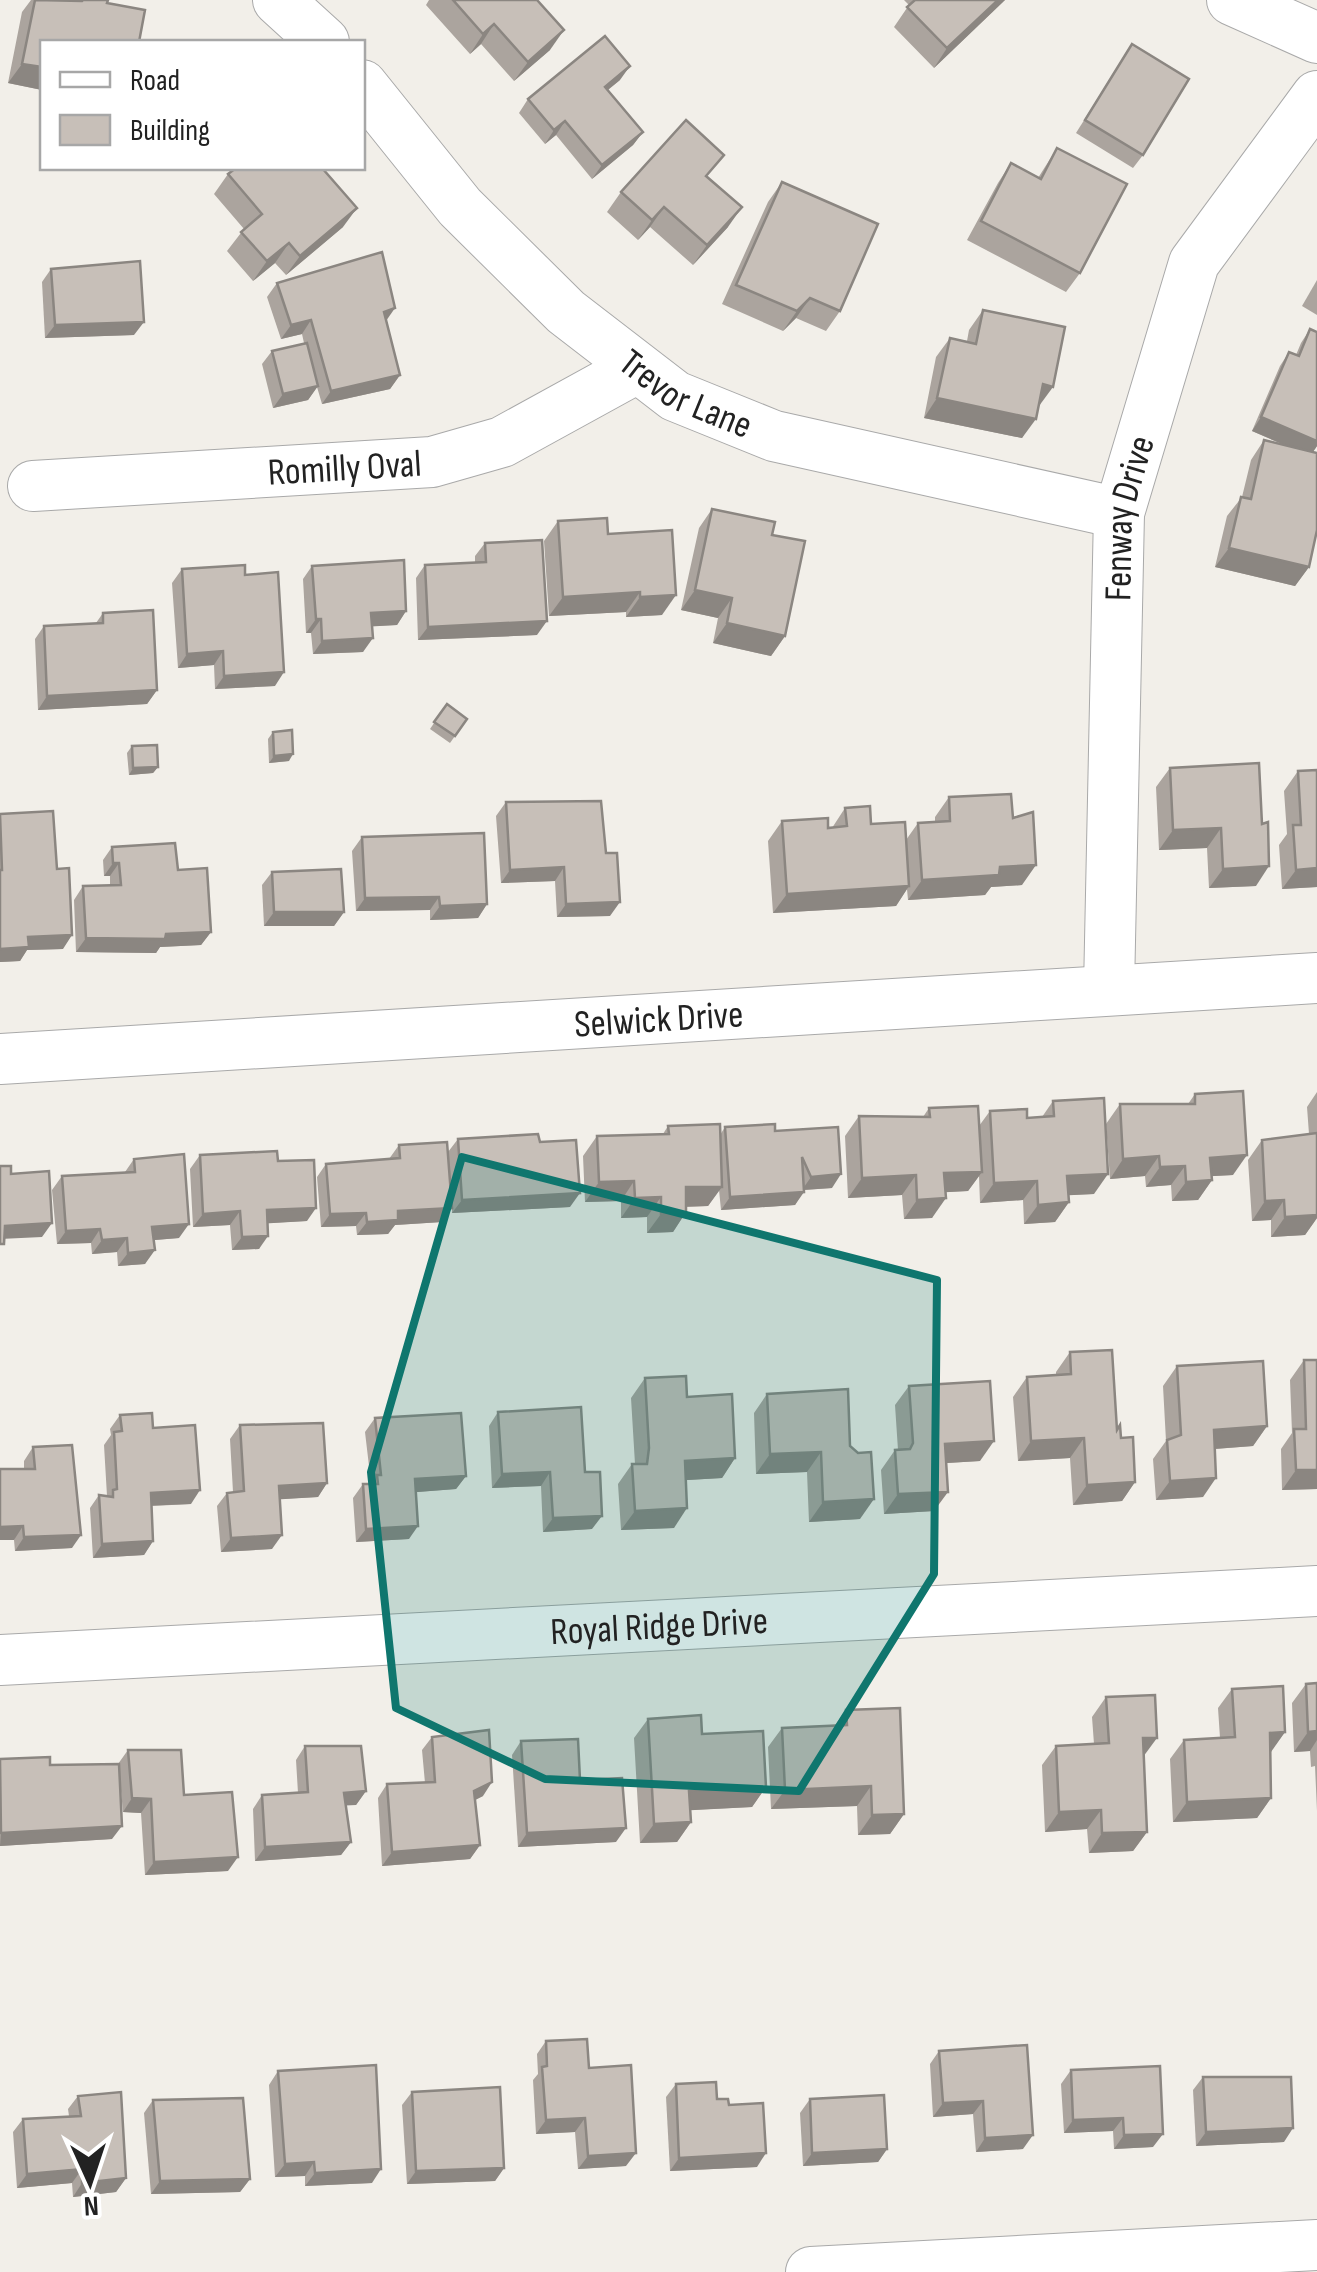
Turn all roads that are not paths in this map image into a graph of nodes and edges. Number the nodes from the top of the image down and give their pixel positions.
1 (278, 0) edge
2 (1232, 0) edge
3 (1317, 38) edge
4 (322, 40) edge
5 (365, 89) edge
6 (1317, 96) edge
7 (635, 369) junction
8 (32, 486) dead end
9 (1119, 514) junction
10 (1317, 978) edge
11 (1109, 989) junction
12 (0, 1059) edge
13 (1317, 1590) edge
14 (0, 1660) edge
15 (1317, 2245) edge
16 (812, 2272) edge

1 - 4 street
2 - 3 street
5 - 7 street, Trevor Lane
6 - 9 street, Fenway Drive
7 - 8 street, Romilly Oval
7 - 9 street, Trevor Lane
9 - 11 street, Fenway Drive
10 - 11 street, Selwick Drive
11 - 12 street, Selwick Drive
13 - 14 street, Royal Ridge Drive
15 - 16 street

